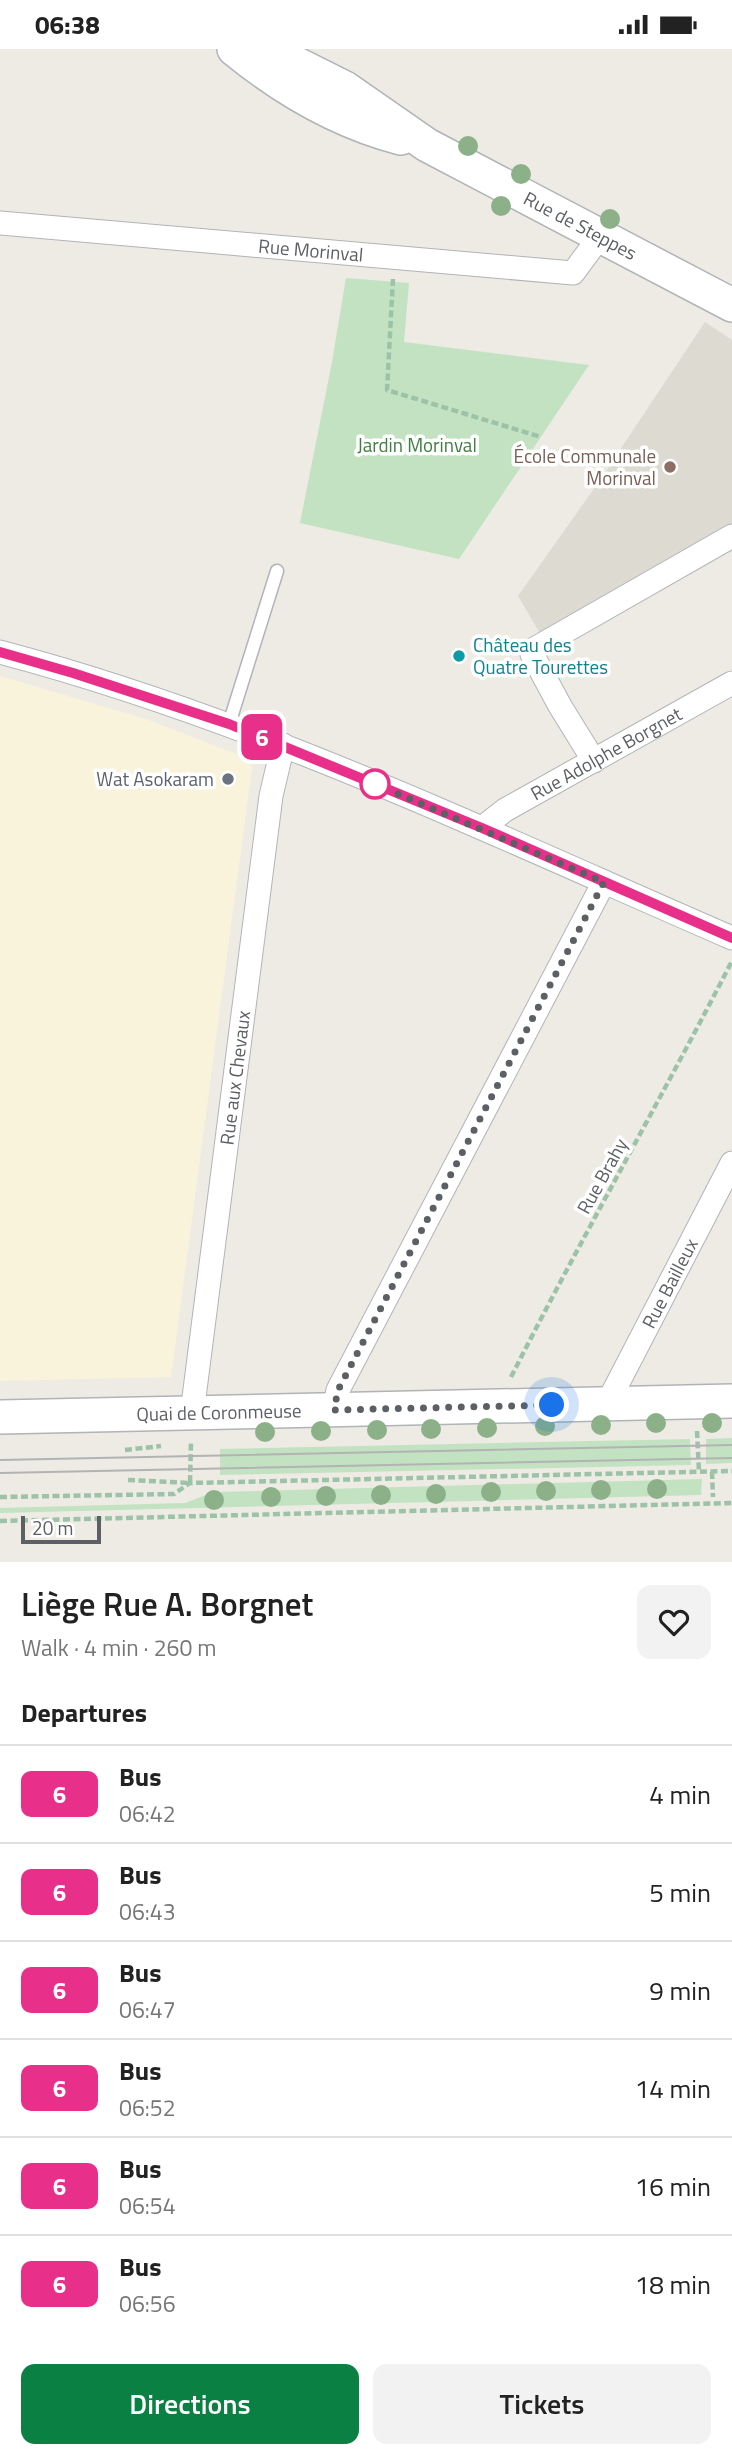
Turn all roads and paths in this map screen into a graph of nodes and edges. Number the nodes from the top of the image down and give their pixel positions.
1 (234, 49) edge
2 (261, 49) edge
3 (427, 145) junction
4 (0, 223) edge
5 (601, 235) junction
6 (394, 257) junction
7 (732, 305) edge
8 (541, 437) dead end
9 (732, 536) edge
10 (278, 571) dead end
11 (0, 652) edge
12 (732, 684) edge
13 (229, 724) junction
14 (283, 745) junction
15 (594, 761) junction
16 (482, 828) junction
17 (604, 882) junction
18 (732, 938) edge
19 (732, 960) edge
20 (732, 1163) edge
21 (732, 1401) edge
22 (697, 1402) junction
23 (607, 1404) junction
24 (496, 1406) junction
25 (334, 1410) junction
26 (192, 1413) junction
27 (0, 1417) edge
28 (172, 1446) dead end
29 (181, 1446) dead end
30 (125, 1450) dead end
31 (732, 1471) edge
32 (699, 1472) junction
33 (712, 1472) junction
34 (128, 1480) dead end
35 (190, 1483) junction
36 (0, 1497) edge
37 (713, 1497) dead end
38 (732, 1503) edge
39 (0, 1521) edge

1 - 3 street, Rue de Steppes
2 - 3 street, Rue de Steppes
3 - 5 street, Rue de Steppes
4 - 6 street, Rue Morinval
5 - 6 street, Rue Morinval
5 - 7 street, Rue de Steppes
6 - 8 path
9 - 15 street
10 - 13 lane
11 - 13 street
12 - 15 street, Rue Adolphe Borgnet
13 - 14 street
14 - 16 street
14 - 26 street, Rue aux Chevaux
15 - 16 street, Rue Adolphe Borgnet
16 - 17 street
17 - 18 street
17 - 25 street
19 - 24 path, Rue Brahy
20 - 23 street, Rue Bailleux
21 - 22 street, Quai de Coronmeuse
22 - 23 street, Quai de Coronmeuse
22 - 32 path
23 - 24 street, Quai de Coronmeuse
24 - 25 street, Quai de Coronmeuse
25 - 26 street, Quai de Coronmeuse
26 - 27 street, Quai de Coronmeuse
28 - 30 path
29 - 35 path
31 - 33 path
32 - 33 path
32 - 35 path
33 - 37 path
34 - 35 path
35 - 36 path
38 - 39 path

